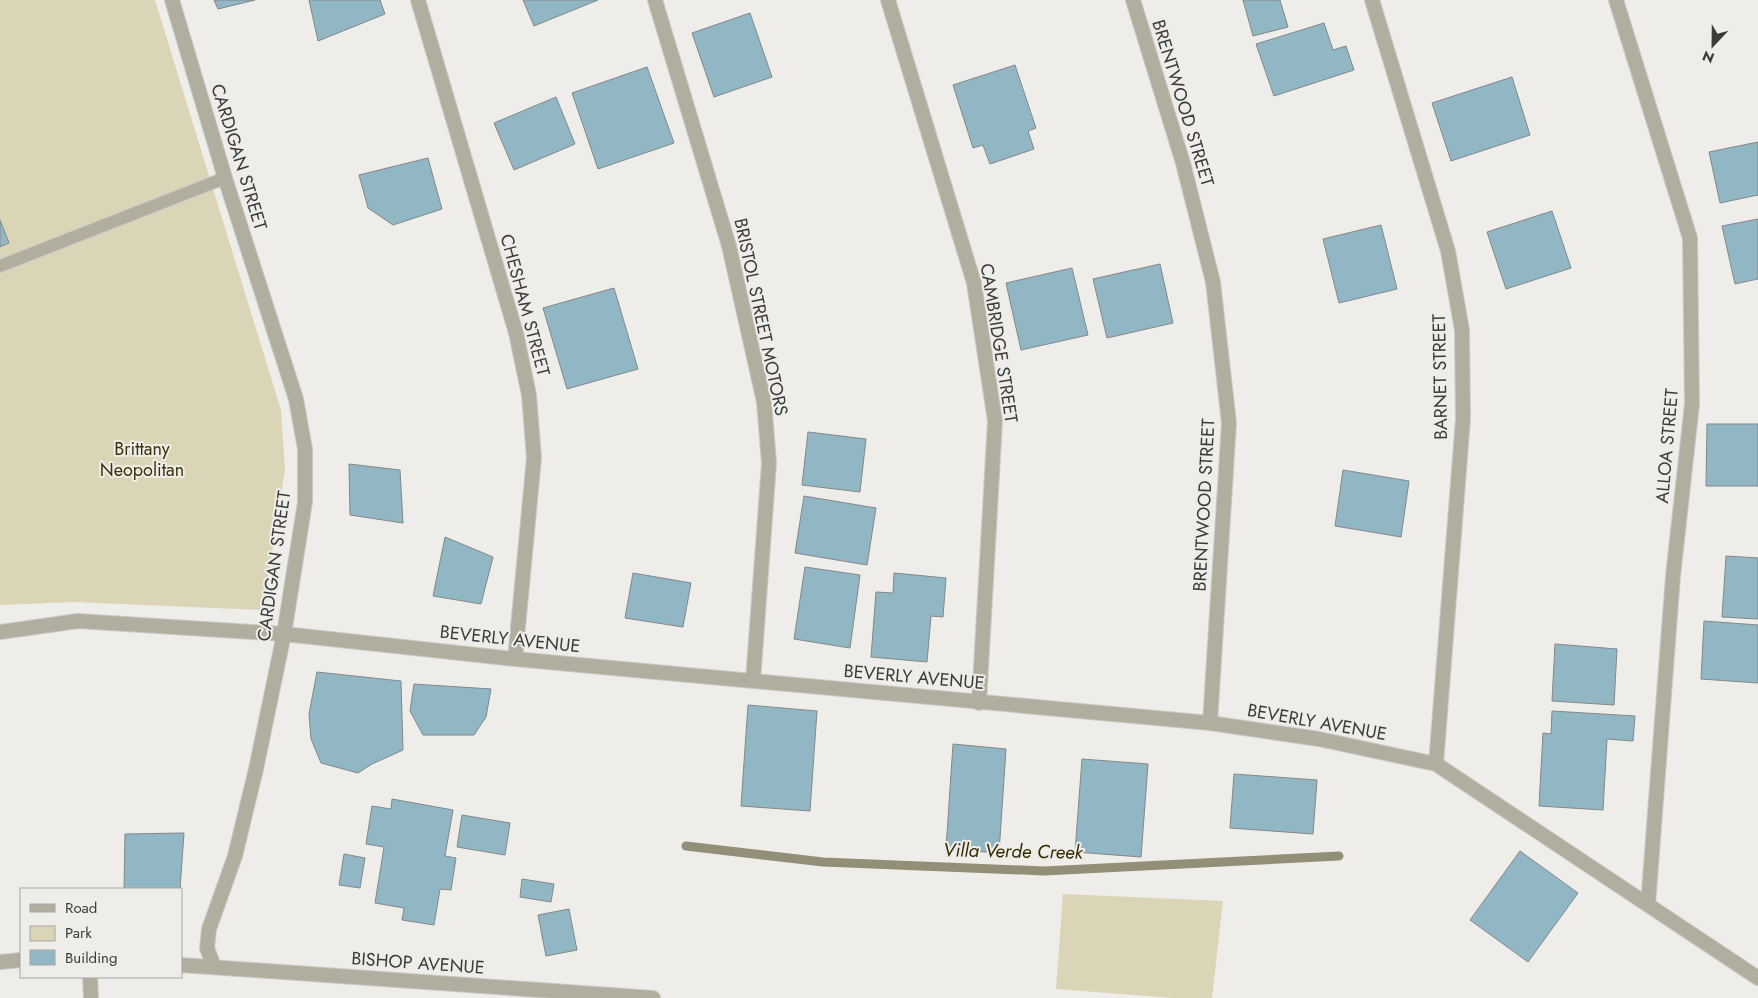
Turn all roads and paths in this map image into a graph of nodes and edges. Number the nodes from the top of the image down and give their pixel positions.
1 (172, 0) edge
2 (418, 0) edge
3 (655, 0) edge
4 (888, 0) edge
5 (1133, 0) edge
6 (1372, 0) edge
7 (1616, 0) edge
8 (225, 178) junction
9 (0, 266) edge
10 (0, 632) edge
11 (284, 634) junction
12 (516, 659) junction
13 (753, 681) junction
14 (979, 703) junction
15 (1210, 723) junction
16 (1436, 764) junction
17 (1648, 905) junction
18 (20, 960) edge
19 (0, 962) edge
20 (182, 965) edge
21 (214, 967) junction
22 (90, 978) edge
23 (1758, 978) edge
24 (91, 998) edge
25 (653, 998) edge

1 - 8 street, CARDIGAN STREET
2 - 12 street, CHESHAM STREET
3 - 13 street, BRISTOL STREET MOTORS
4 - 14 street, CAMBRIDGE STREET
5 - 15 street, BRENTWOOD STREET
6 - 16 street, BARNET STREET
7 - 17 street, ALLOA STREET
8 - 9 lane
8 - 11 street, CARDIGAN STREET
10 - 11 street, BEVERLY AVENUE
11 - 12 street, BEVERLY AVENUE
11 - 21 street, CARDIGAN STREET
12 - 13 street, BEVERLY AVENUE
13 - 14 street, BEVERLY AVENUE
14 - 15 street, BEVERLY AVENUE
15 - 16 street, BEVERLY AVENUE
16 - 17 street, BEVERLY AVENUE
17 - 23 street, BEVERLY AVENUE
18 - 19 street
20 - 21 street, BISHOP AVENUE
21 - 25 street, BISHOP AVENUE
22 - 24 street

